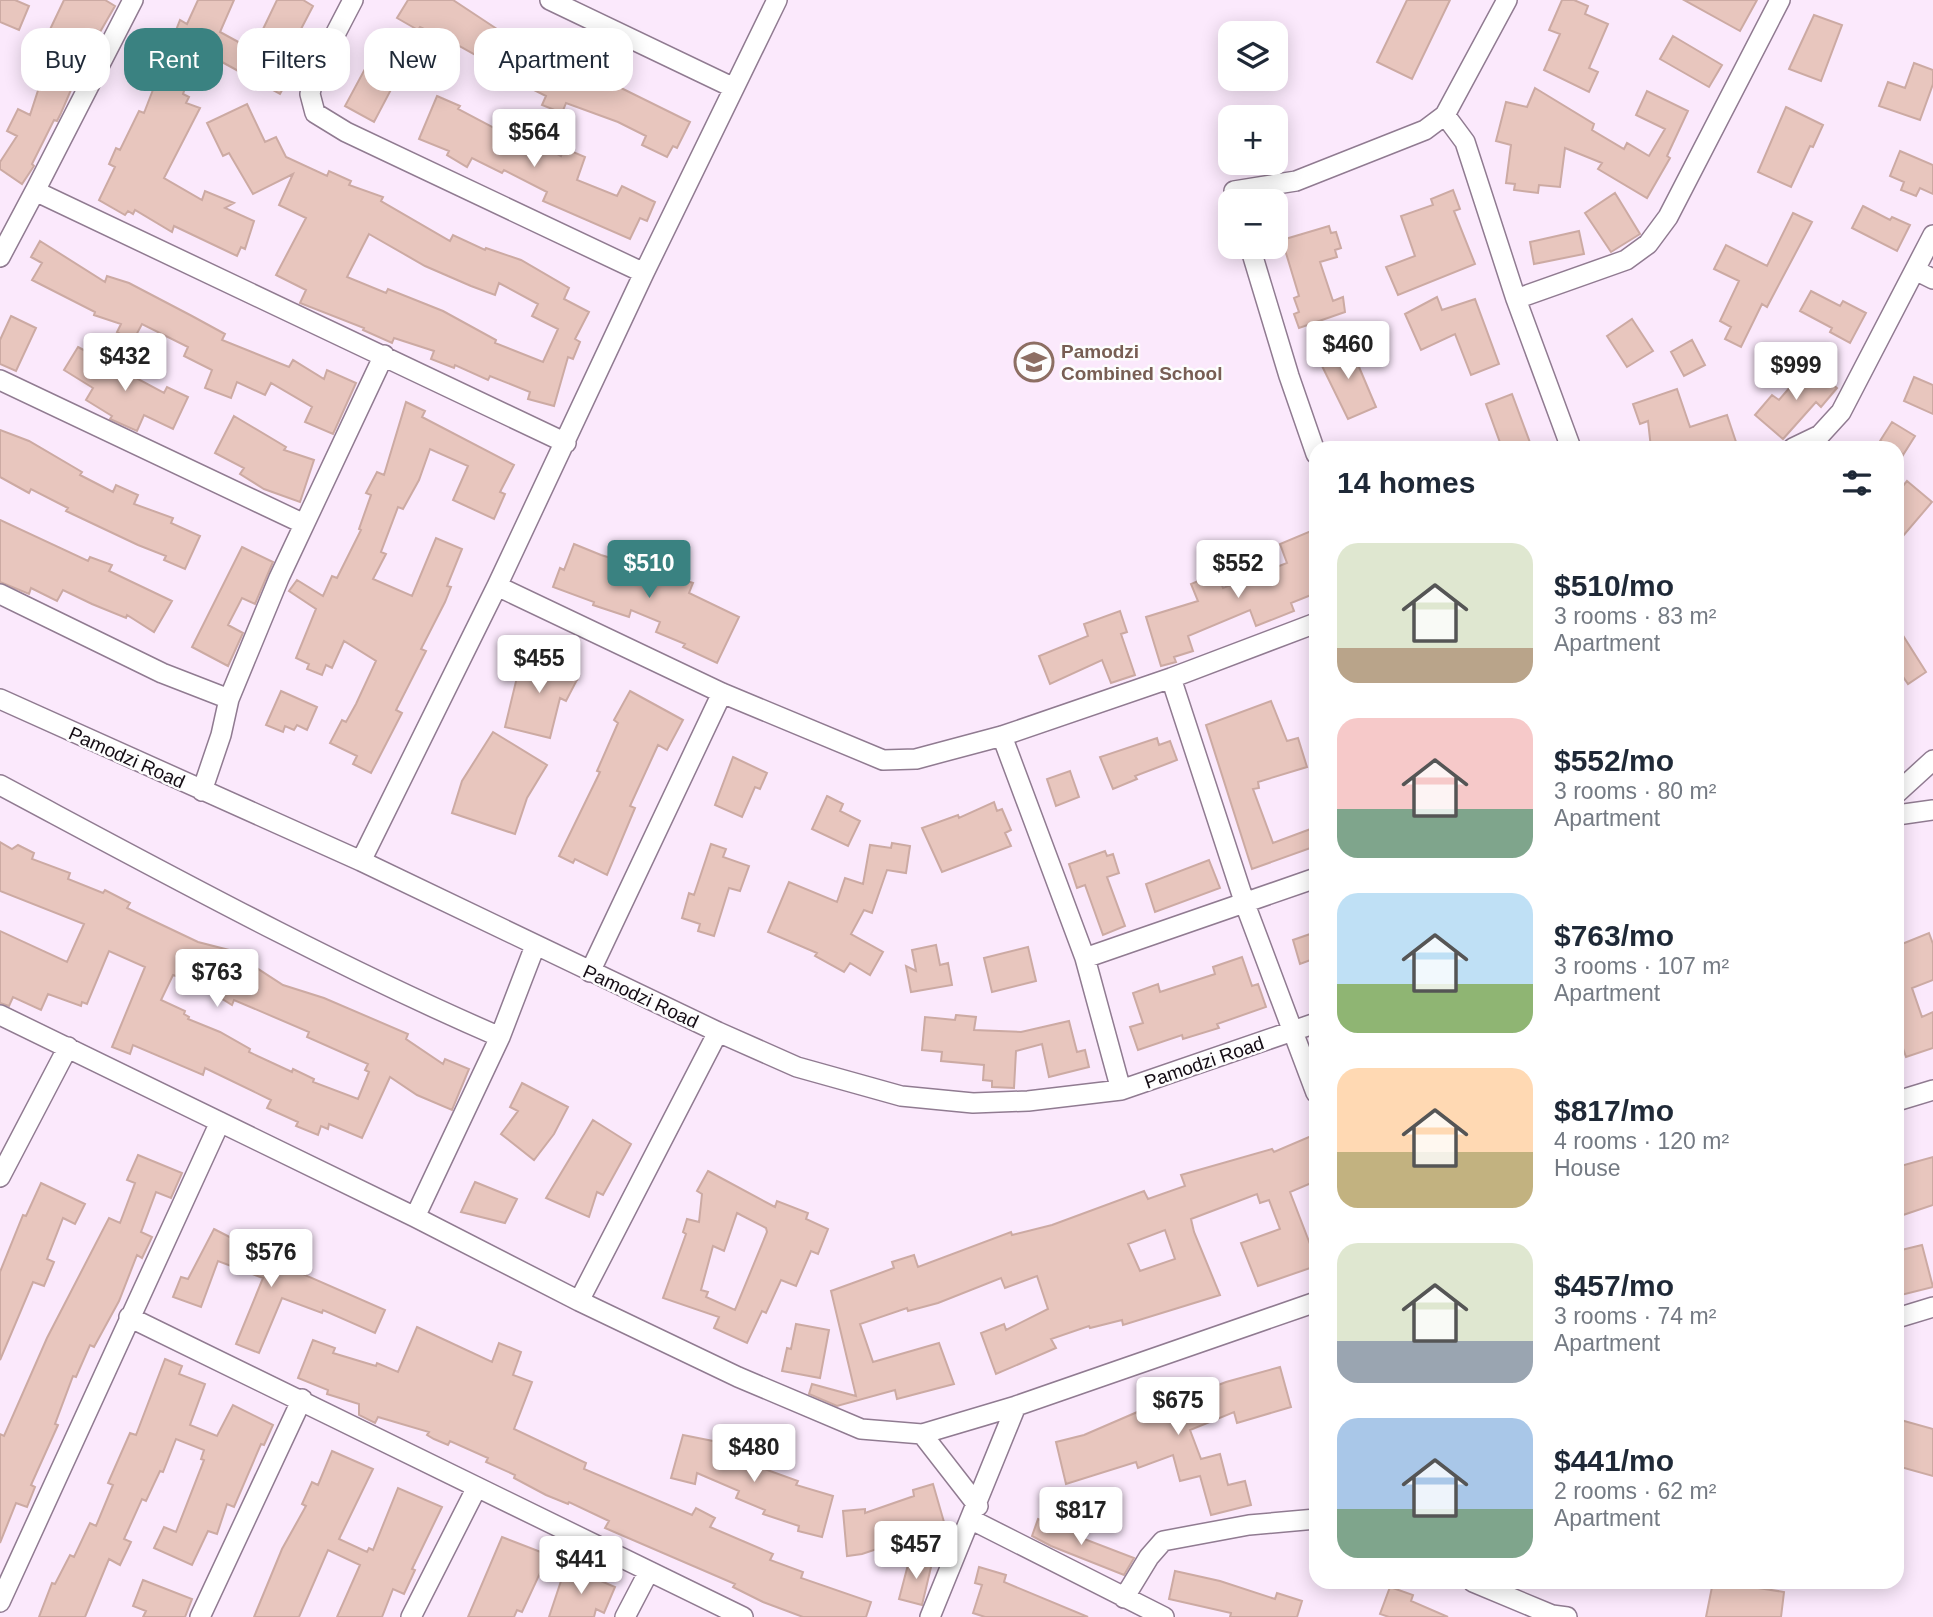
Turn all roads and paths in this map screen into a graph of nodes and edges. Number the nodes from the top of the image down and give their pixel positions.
1 (133, 0) edge
2 (353, 0) edge
3 (550, 0) edge
4 (777, 0) edge
5 (1507, 0) edge
6 (1780, 0) edge
7 (734, 88) junction
8 (1445, 115) junction
9 (1246, 189) edge
10 (35, 191) junction
11 (1933, 235) edge
12 (0, 257) edge
13 (1254, 259) edge
14 (644, 273) junction
15 (1925, 275) edge
16 (1516, 299) junction
17 (384, 355) junction
18 (0, 380) edge
19 (1312, 441) edge
20 (1568, 441) edge
21 (1809, 441) edge
22 (566, 443) junction
23 (302, 523) junction
24 (498, 586) junction
25 (0, 594) edge
26 (1309, 626) edge
27 (1171, 678) junction
28 (722, 693) junction
29 (0, 699) edge
30 (229, 699) junction
31 (1002, 736) junction
32 (1933, 760) edge
33 (0, 785) edge
34 (1904, 787) edge
35 (202, 790) junction
36 (1933, 810) edge
37 (1904, 814) edge
38 (361, 861) junction
39 (1309, 881) edge
40 (1245, 904) junction
41 (535, 946) junction
42 (1085, 958) junction
43 (590, 972) junction
44 (0, 1015) edge
45 (1309, 1026) edge
46 (718, 1032) junction
47 (1292, 1032) junction
48 (500, 1037) junction
49 (68, 1047) junction
50 (1309, 1075) edge
51 (1121, 1090) junction
52 (1933, 1090) edge
53 (1904, 1099) edge
54 (220, 1122) junction
55 (0, 1177) edge
56 (415, 1217) junction
57 (579, 1301) junction
58 (1309, 1303) edge
59 (1933, 1307) edge
60 (1904, 1316) edge
61 (129, 1317) junction
62 (302, 1399) junction
63 (1016, 1406) junction
64 (922, 1434) junction
65 (477, 1488) junction
66 (975, 1513) junction
67 (1309, 1520) edge
68 (648, 1573) junction
69 (1492, 1589) edge
70 (1124, 1598) junction
71 (0, 1602) edge
72 (200, 1617) edge
73 (411, 1617) edge
74 (625, 1617) edge
75 (743, 1617) edge
76 (930, 1617) edge
77 (1164, 1617) edge
78 (1567, 1617) edge

1 - 10 street
2 - 14 street
3 - 7 street
4 - 7 street
5 - 8 street
6 - 16 street
7 - 14 street
8 - 9 street
8 - 16 street
10 - 12 street
10 - 17 street
11 - 15 street
13 - 19 street
14 - 22 street
15 - 21 street
16 - 20 street
17 - 22 street
17 - 23 street
18 - 23 street
22 - 24 street
23 - 30 street
24 - 28 street
24 - 38 street
25 - 30 street
26 - 27 street
27 - 31 street
27 - 40 street
28 - 31 street
28 - 43 street
29 - 35 street, Pamodzi Road
30 - 35 street
31 - 42 street
32 - 34 street
33 - 48 street
35 - 38 street, Pamodzi Road
36 - 37 street
38 - 41 street, Pamodzi Road
39 - 40 street
40 - 42 street
40 - 47 street
41 - 43 street, Pamodzi Road
41 - 48 street
42 - 51 street
43 - 46 street, Pamodzi Road
44 - 49 street
45 - 47 street, Pamodzi Road
46 - 51 street, Pamodzi Road
46 - 57 street
47 - 50 street
47 - 51 street, Pamodzi Road
48 - 56 street
49 - 54 street
49 - 55 street
52 - 53 street
54 - 56 street
54 - 61 street
56 - 57 street
57 - 64 street
58 - 63 street
59 - 60 street
61 - 62 street
61 - 71 street
62 - 65 street
62 - 72 street
63 - 64 street
63 - 66 street
64 - 66 street
65 - 68 street
65 - 73 street
66 - 70 street
66 - 76 street
67 - 70 street
68 - 74 street
68 - 75 street
69 - 78 street
70 - 77 street

